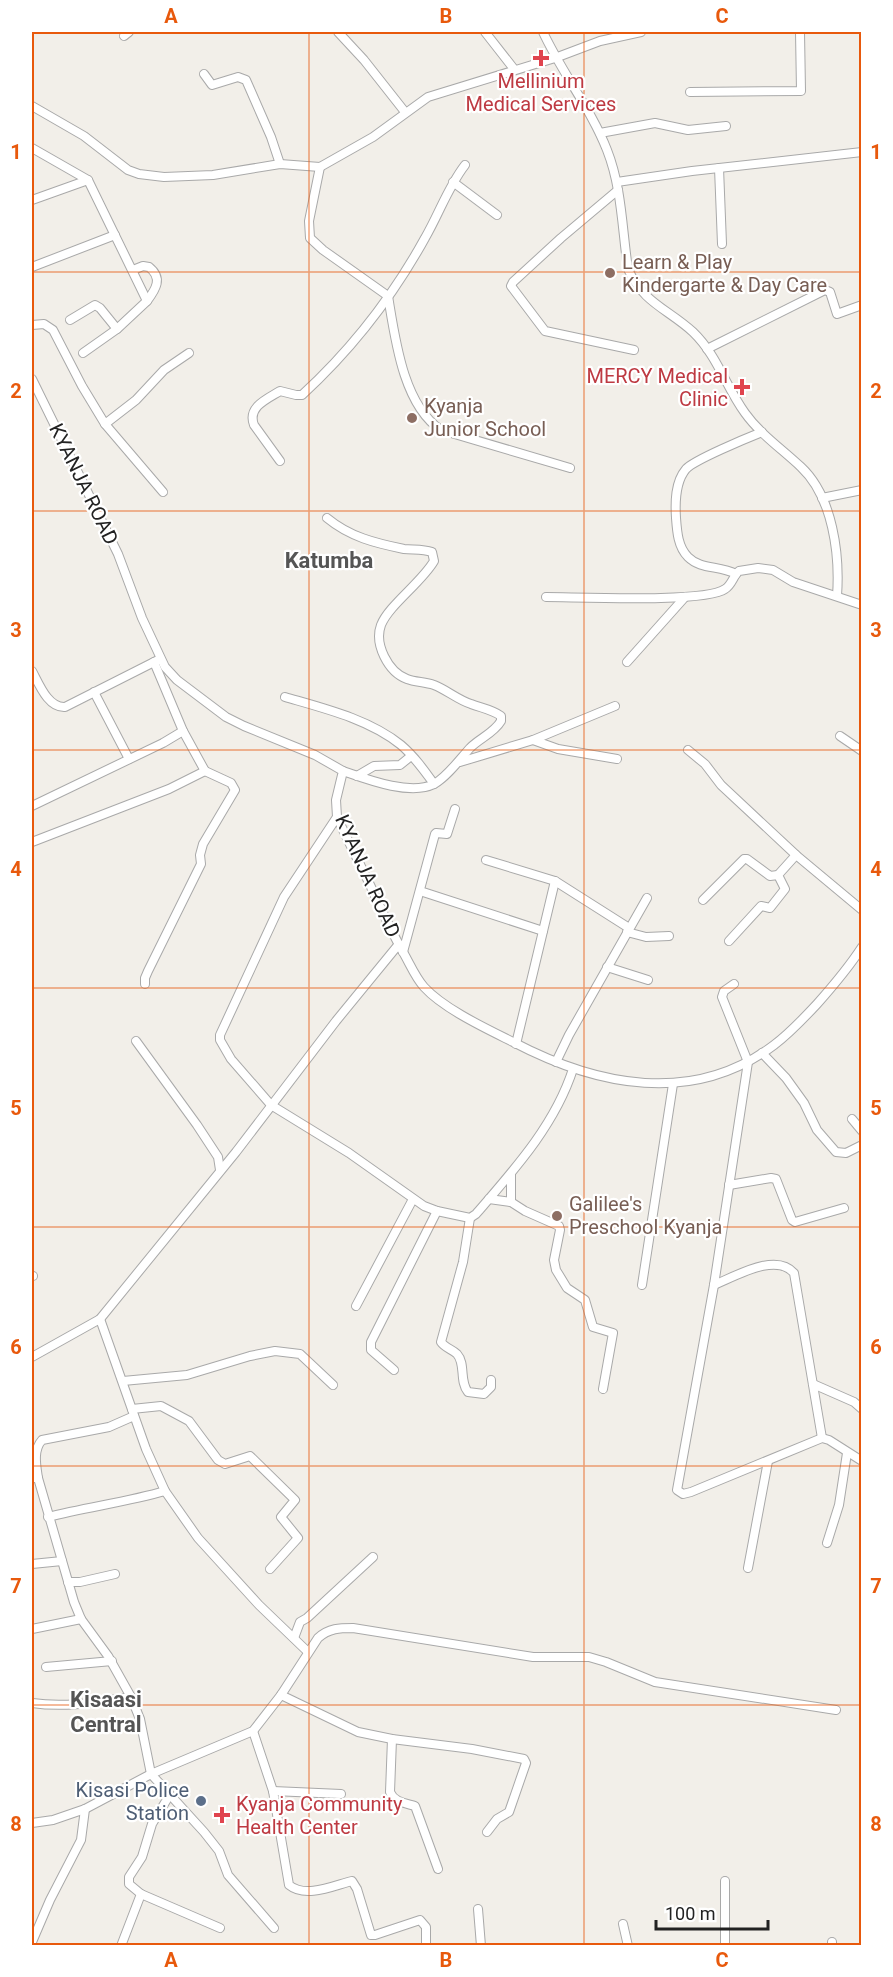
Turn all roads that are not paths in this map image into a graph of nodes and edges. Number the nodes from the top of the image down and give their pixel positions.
1 (338, 32) edge
2 (485, 32) edge
3 (543, 32) edge
4 (641, 32) edge
5 (800, 32) edge
6 (555, 58) junction
7 (514, 69) junction
8 (204, 74) dead end
9 (690, 92) dead end
10 (32, 106) edge
11 (405, 112) junction
12 (726, 126) dead end
13 (600, 133) junction
14 (32, 148) edge
15 (861, 152) edge
16 (280, 164) junction
17 (465, 165) dead end
18 (320, 167) junction
19 (719, 168) junction
20 (88, 180) junction
21 (453, 182) junction
22 (618, 186) junction
23 (32, 200) edge
24 (497, 215) dead end
25 (115, 235) junction
26 (722, 244) dead end
27 (32, 267) edge
28 (133, 270) junction
29 (388, 296) junction
30 (147, 301) junction
31 (861, 305) edge
32 (70, 320) dead end
33 (32, 325) edge
34 (117, 329) junction
35 (707, 349) junction
36 (634, 350) dead end
37 (83, 353) dead end
38 (189, 353) dead end
39 (32, 379) edge
40 (105, 424) junction
41 (762, 432) junction
42 (280, 461) dead end
43 (570, 468) dead end
44 (861, 489) edge
45 (163, 492) dead end
46 (822, 498) junction
47 (327, 518) dead end
48 (736, 574) junction
49 (837, 596) junction
50 (546, 597) dead end
51 (685, 597) junction
52 (861, 605) edge
53 (157, 661) junction
54 (627, 662) dead end
55 (32, 671) edge
56 (94, 692) junction
57 (285, 698) dead end
58 (615, 706) dead end
59 (183, 730) junction
60 (840, 736) dead end
61 (533, 740) junction
62 (688, 750) dead end
63 (861, 751) edge
64 (411, 756) junction
65 (129, 759) junction
66 (616, 759) dead end
67 (459, 763) junction
68 (205, 771) junction
69 (343, 771) junction
70 (357, 776) junction
71 (434, 784) junction
72 (32, 806) edge
73 (455, 809) dead end
74 (337, 817) junction
75 (32, 842) edge
76 (796, 855) junction
77 (486, 860) dead end
78 (778, 875) junction
79 (555, 881) junction
80 (420, 891) junction
81 (647, 898) dead end
82 (703, 900) dead end
83 (861, 910) edge
84 (628, 930) junction
85 (543, 931) junction
86 (669, 936) dead end
87 (729, 941) dead end
88 (861, 947) edge
89 (401, 948) junction
90 (607, 968) junction
91 (648, 980) dead end
92 (145, 984) dead end
93 (734, 984) dead end
94 (136, 1041) dead end
95 (516, 1044) junction
96 (762, 1053) junction
97 (556, 1062) junction
98 (748, 1062) junction
99 (573, 1069) junction
100 (674, 1084) junction
101 (271, 1105) junction
102 (852, 1119) dead end
103 (861, 1131) edge
104 (861, 1145) edge
105 (220, 1170) junction
106 (511, 1174) junction
107 (729, 1185) junction
108 (489, 1199) junction
109 (413, 1200) junction
110 (511, 1202) junction
111 (844, 1208) dead end
112 (437, 1211) junction
113 (470, 1218) junction
114 (642, 1285) dead end
115 (714, 1285) junction
116 (356, 1306) dead end
117 (100, 1319) junction
118 (32, 1357) edge
119 (394, 1370) dead end
120 (491, 1380) dead end
121 (123, 1381) junction
122 (813, 1384) junction
123 (333, 1385) dead end
124 (603, 1389) dead end
125 (861, 1409) edge
126 (133, 1413) junction
127 (822, 1438) junction
128 (847, 1453) junction
129 (768, 1461) junction
130 (861, 1461) edge
131 (35, 1478) edge
132 (165, 1491) junction
133 (48, 1517) junction
134 (827, 1543) dead end
135 (373, 1557) dead end
136 (62, 1562) junction
137 (32, 1564) edge
138 (748, 1568) dead end
139 (270, 1569) dead end
140 (116, 1574) dead end
141 (68, 1582) junction
142 (81, 1619) junction
143 (32, 1629) edge
144 (294, 1638) junction
145 (308, 1652) junction
146 (112, 1661) junction
147 (46, 1667) dead end
148 (281, 1695) junction
149 (131, 1697) junction
150 (32, 1703) edge
151 (836, 1710) dead end
152 (253, 1731) junction
153 (392, 1738) junction
154 (151, 1774) junction
155 (273, 1791) junction
156 (341, 1794) dead end
157 (169, 1796) junction
158 (85, 1809) junction
159 (32, 1823) edge
160 (487, 1832) dead end
161 (438, 1869) dead end
162 (725, 1881) dead end
163 (141, 1894) junction
164 (477, 1909) dead end
165 (623, 1924) dead end
166 (220, 1928) dead end
167 (274, 1928) dead end
168 (32, 1942) edge
169 (121, 1946) edge
170 (426, 1946) edge
171 (482, 1946) edge
172 (628, 1946) edge
173 (725, 1946) edge

1 - 11 street
2 - 7 street
3 - 6 street
4 - 6 street
5 - 9 street
6 - 7 street
6 - 13 street
7 - 11 street
8 - 16 street
10 - 16 street
11 - 18 street
12 - 13 street
13 - 22 street
14 - 20 street
15 - 19 street
16 - 18 street
17 - 21 street
18 - 29 street
19 - 22 street
19 - 26 street
20 - 23 street
20 - 25 street
21 - 24 street
21 - 29 street
22 - 35 street
22 - 36 street
25 - 27 street
25 - 28 street
28 - 30 street
28 - 30 street
29 - 42 street
29 - 43 street
30 - 34 street
31 - 35 street
32 - 34 street
33 - 40 street
34 - 37 street
35 - 41 street
38 - 40 street
39 - 53 street, KYANJA ROAD
40 - 45 street
41 - 46 street
41 - 48 street
44 - 46 street
46 - 49 street
47 - 67 street
48 - 49 street
48 - 51 street
49 - 52 street
50 - 51 street
51 - 54 street
53 - 56 street
53 - 59 street
53 - 69 street, KYANJA ROAD
55 - 56 street
56 - 65 street
57 - 64 street
58 - 61 street
59 - 65 street
59 - 68 street
60 - 63 street
61 - 66 street
61 - 67 street
62 - 76 street
64 - 70 street
64 - 71 street
65 - 72 street
67 - 71 street
68 - 75 street
68 - 92 street
69 - 70 street
69 - 74 street, KYANJA ROAD
70 - 71 street
73 - 80 street
74 - 89 street, KYANJA ROAD
74 - 101 street
76 - 78 street
76 - 83 street
77 - 79 street
78 - 82 street
78 - 87 street
79 - 84 street
79 - 85 street
80 - 85 street
80 - 89 street
81 - 84 street
84 - 86 street
84 - 90 street
85 - 95 street
88 - 96 street, KYANJA ROAD
89 - 95 street, KYANJA ROAD
89 - 101 street
90 - 91 street
90 - 97 street
93 - 98 street
94 - 105 street
95 - 97 street, KYANJA ROAD
96 - 98 street, KYANJA ROAD
96 - 104 street
97 - 99 street, KYANJA ROAD
98 - 100 street, KYANJA ROAD
98 - 107 street
99 - 100 street, KYANJA ROAD
99 - 106 street
100 - 114 street
101 - 105 street
101 - 109 street
102 - 103 street
105 - 117 street
106 - 108 street
106 - 110 street
107 - 111 street
107 - 115 street
108 - 110 street
108 - 113 street
109 - 112 street
109 - 116 street
110 - 124 street
112 - 113 street
112 - 119 street
113 - 120 street
115 - 122 street
115 - 129 street
117 - 118 street
117 - 121 street
121 - 123 street
121 - 126 street
122 - 125 street
122 - 127 street
126 - 131 street
126 - 132 street
126 - 139 street
127 - 128 street
127 - 129 street
128 - 130 street
128 - 134 street
129 - 138 street
131 - 133 street
132 - 133 street
132 - 144 street
133 - 136 street
135 - 144 street
136 - 137 street
136 - 141 street
140 - 141 street
141 - 142 street
142 - 143 street
142 - 146 street
144 - 145 street
145 - 148 street
145 - 151 street
146 - 147 street
146 - 149 street
148 - 152 street
148 - 153 street
149 - 150 street
149 - 154 street
152 - 154 street
152 - 155 street
153 - 160 street
153 - 161 street
154 - 157 street
154 - 158 street
155 - 156 street
155 - 170 street
157 - 163 street
157 - 167 street
158 - 159 street
158 - 168 street
162 - 173 street
163 - 166 street
163 - 169 street
164 - 171 street
165 - 172 street

